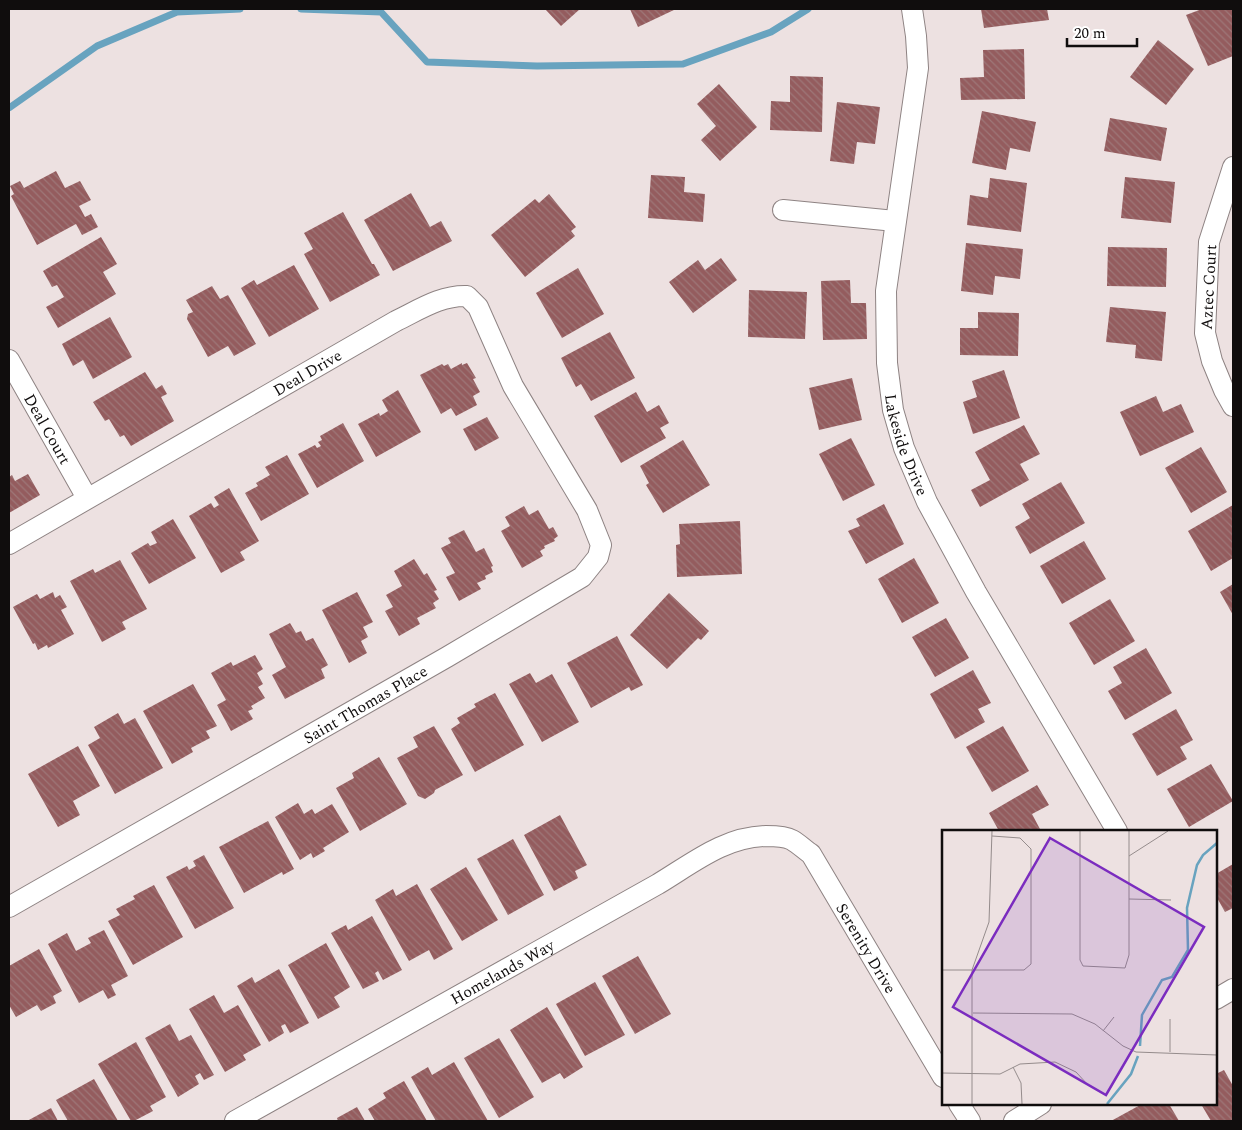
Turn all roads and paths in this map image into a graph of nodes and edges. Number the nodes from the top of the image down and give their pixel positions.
1 (912, 9) edge
2 (1233, 166) edge
3 (783, 210) dead end
4 (895, 221) junction
5 (9, 360) edge
6 (1233, 406) edge
7 (544, 440) joint
8 (87, 498) junction
9 (9, 544) edge
10 (1116, 830) edge
11 (775, 836) joint
12 (9, 906) edge
13 (1233, 988) edge
14 (1217, 997) edge
15 (942, 1075) edge
16 (960, 1105) edge
17 (1040, 1105) edge
18 (235, 1121) edge
19 (970, 1121) edge
20 (1014, 1121) edge

1 - 4 street, Lakeside Drive
2 - 6 street, Aztec Court
3 - 4 street
4 - 10 street, Lakeside Drive
5 - 8 street, Deal Court
7 - 8 street, Deal Drive
7 - 12 street, Saint Thomas Place
8 - 9 street, Deal Drive
11 - 15 street, Serenity Drive
11 - 18 street, Homelands Way
13 - 14 street
16 - 19 street
17 - 20 street

